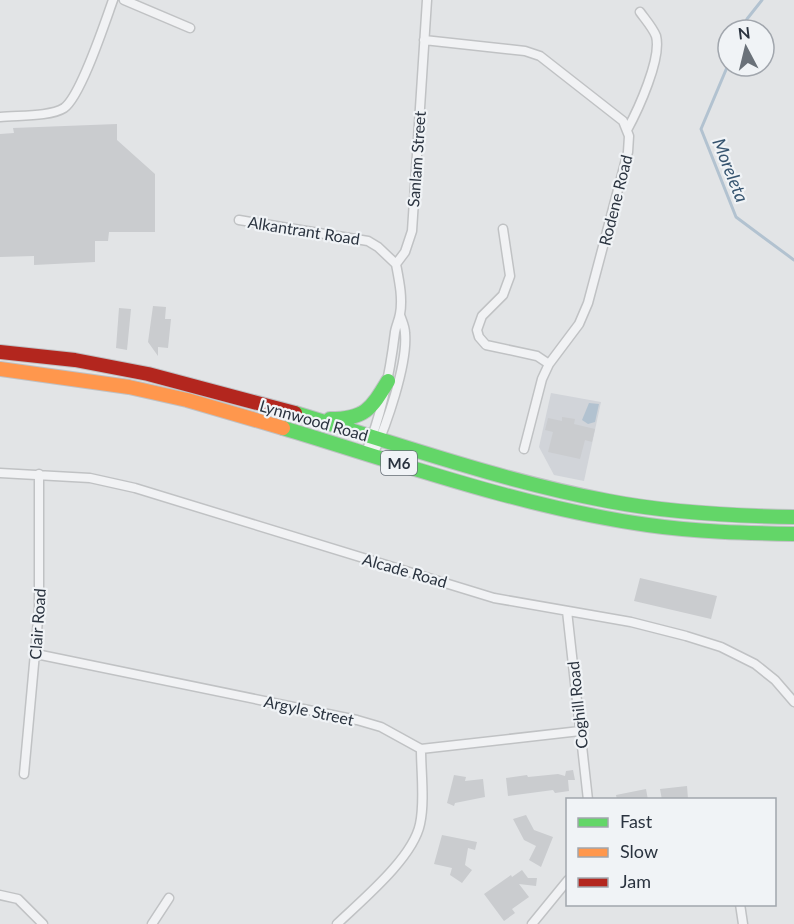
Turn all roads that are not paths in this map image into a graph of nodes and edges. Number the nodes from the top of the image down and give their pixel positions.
1 (114, 0) edge
2 (124, 0) edge
3 (427, 0) edge
4 (640, 12) dead end
5 (190, 28) dead end
6 (424, 40) junction
7 (0, 117) edge
8 (627, 130) junction
9 (239, 220) dead end
10 (503, 229) dead end
11 (396, 264) junction
12 (400, 315) junction
13 (0, 352) edge
14 (549, 364) junction
15 (0, 369) edge
16 (388, 381) junction
17 (310, 417) junction
18 (377, 437) junction
19 (524, 449) dead end
20 (369, 454) junction
21 (0, 473) edge
22 (39, 474) junction
23 (794, 517) edge
24 (794, 534) edge
25 (567, 611) junction
26 (36, 654) junction
27 (794, 702) edge
28 (580, 731) junction
29 (421, 749) junction
30 (24, 774) dead end
31 (588, 798) edge
32 (566, 881) edge
33 (0, 895) edge
34 (169, 898) dead end
35 (740, 906) edge
36 (43, 924) edge
37 (152, 924) edge
38 (337, 924) edge
39 (532, 924) edge
40 (743, 924) edge

1 - 7 street
2 - 5 street
3 - 6 street, Sanlam Street
4 - 8 street
6 - 8 street, Rodene Road
6 - 11 street, Sanlam Street
8 - 14 street, Rodene Road
9 - 11 street, Alkantrant Road
10 - 14 street
11 - 12 street
12 - 16 street
12 - 18 street
13 - 17 main road, Lynnwood Road / M6
14 - 19 street, Rodene Road
15 - 20 main road, Lynnwood Road / M6
16 - 17 main road
16 - 18 street
17 - 18 main road, Lynnwood Road / M6
18 - 20 street
18 - 23 main road, Lynnwood Road / M6
20 - 24 main road, Lynnwood Road / M6
21 - 22 street, Alcade Road
22 - 25 street, Alcade Road
22 - 26 street, Clair Road
25 - 27 street, Alcade Road
25 - 28 street, Coghill Road
26 - 29 street, Argyle Street
26 - 30 street, Clair Road
28 - 29 street
28 - 31 street, Coghill Road
29 - 38 street
32 - 39 street
33 - 36 street
34 - 37 street
35 - 40 street

